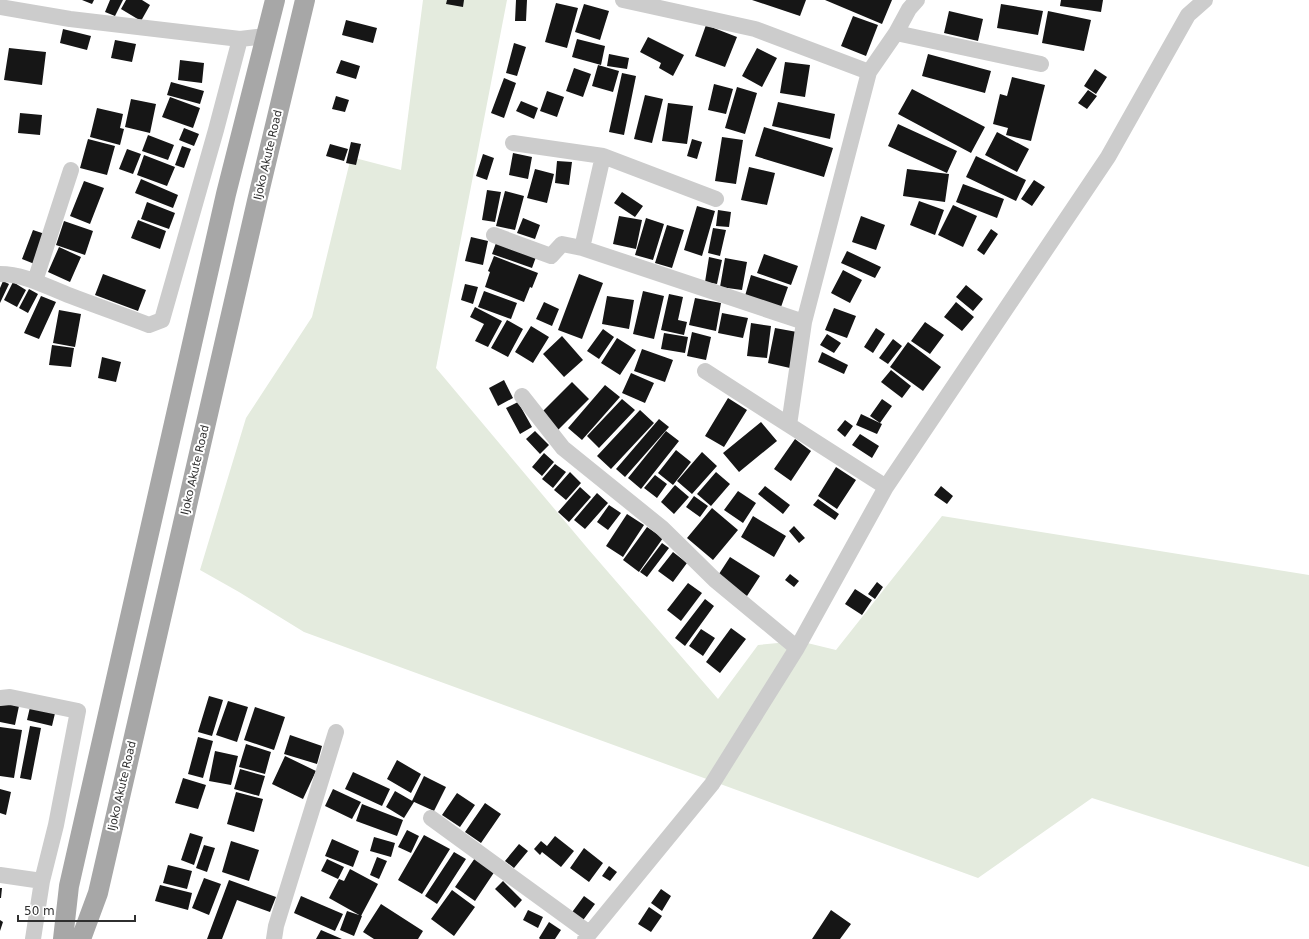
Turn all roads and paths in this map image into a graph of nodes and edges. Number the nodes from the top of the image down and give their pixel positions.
1 (275, 0) edge
2 (305, 0) edge
3 (623, 0) edge
4 (917, 0) edge
5 (1205, 0) edge
6 (0, 7) edge
7 (896, 33) junction
8 (266, 36) junction
9 (240, 39) junction
10 (1041, 64) dead end
11 (869, 72) junction
12 (513, 143) dead end
13 (603, 156) junction
14 (71, 170) dead end
15 (716, 199) dead end
16 (494, 235) dead end
17 (582, 248) junction
18 (0, 274) edge
19 (35, 281) junction
20 (804, 322) junction
21 (705, 371) dead end
22 (522, 396) dead end
23 (789, 425) junction
24 (886, 487) junction
25 (796, 648) junction
26 (0, 698) edge
27 (336, 732) dead end
28 (431, 818) dead end
29 (0, 875) edge
30 (42, 881) junction
31 (587, 936) edge
32 (33, 939) edge
33 (63, 939) edge
34 (81, 939) edge
35 (274, 939) edge

1 - 8 main road
2 - 34 main road, Ijoko Akute Road
3 - 11 street
4 - 7 street
5 - 24 street
6 - 9 street
7 - 10 street
7 - 11 street
8 - 9 street
8 - 33 main road
9 - 19 street
11 - 20 street
12 - 13 street
13 - 15 street
13 - 17 street
14 - 19 street
16 - 17 street
17 - 20 street
18 - 19 street
20 - 23 street
21 - 23 street
22 - 25 street
23 - 24 street
24 - 25 street
25 - 31 street
26 - 30 street
27 - 35 street
28 - 31 street
29 - 30 street
30 - 32 street

